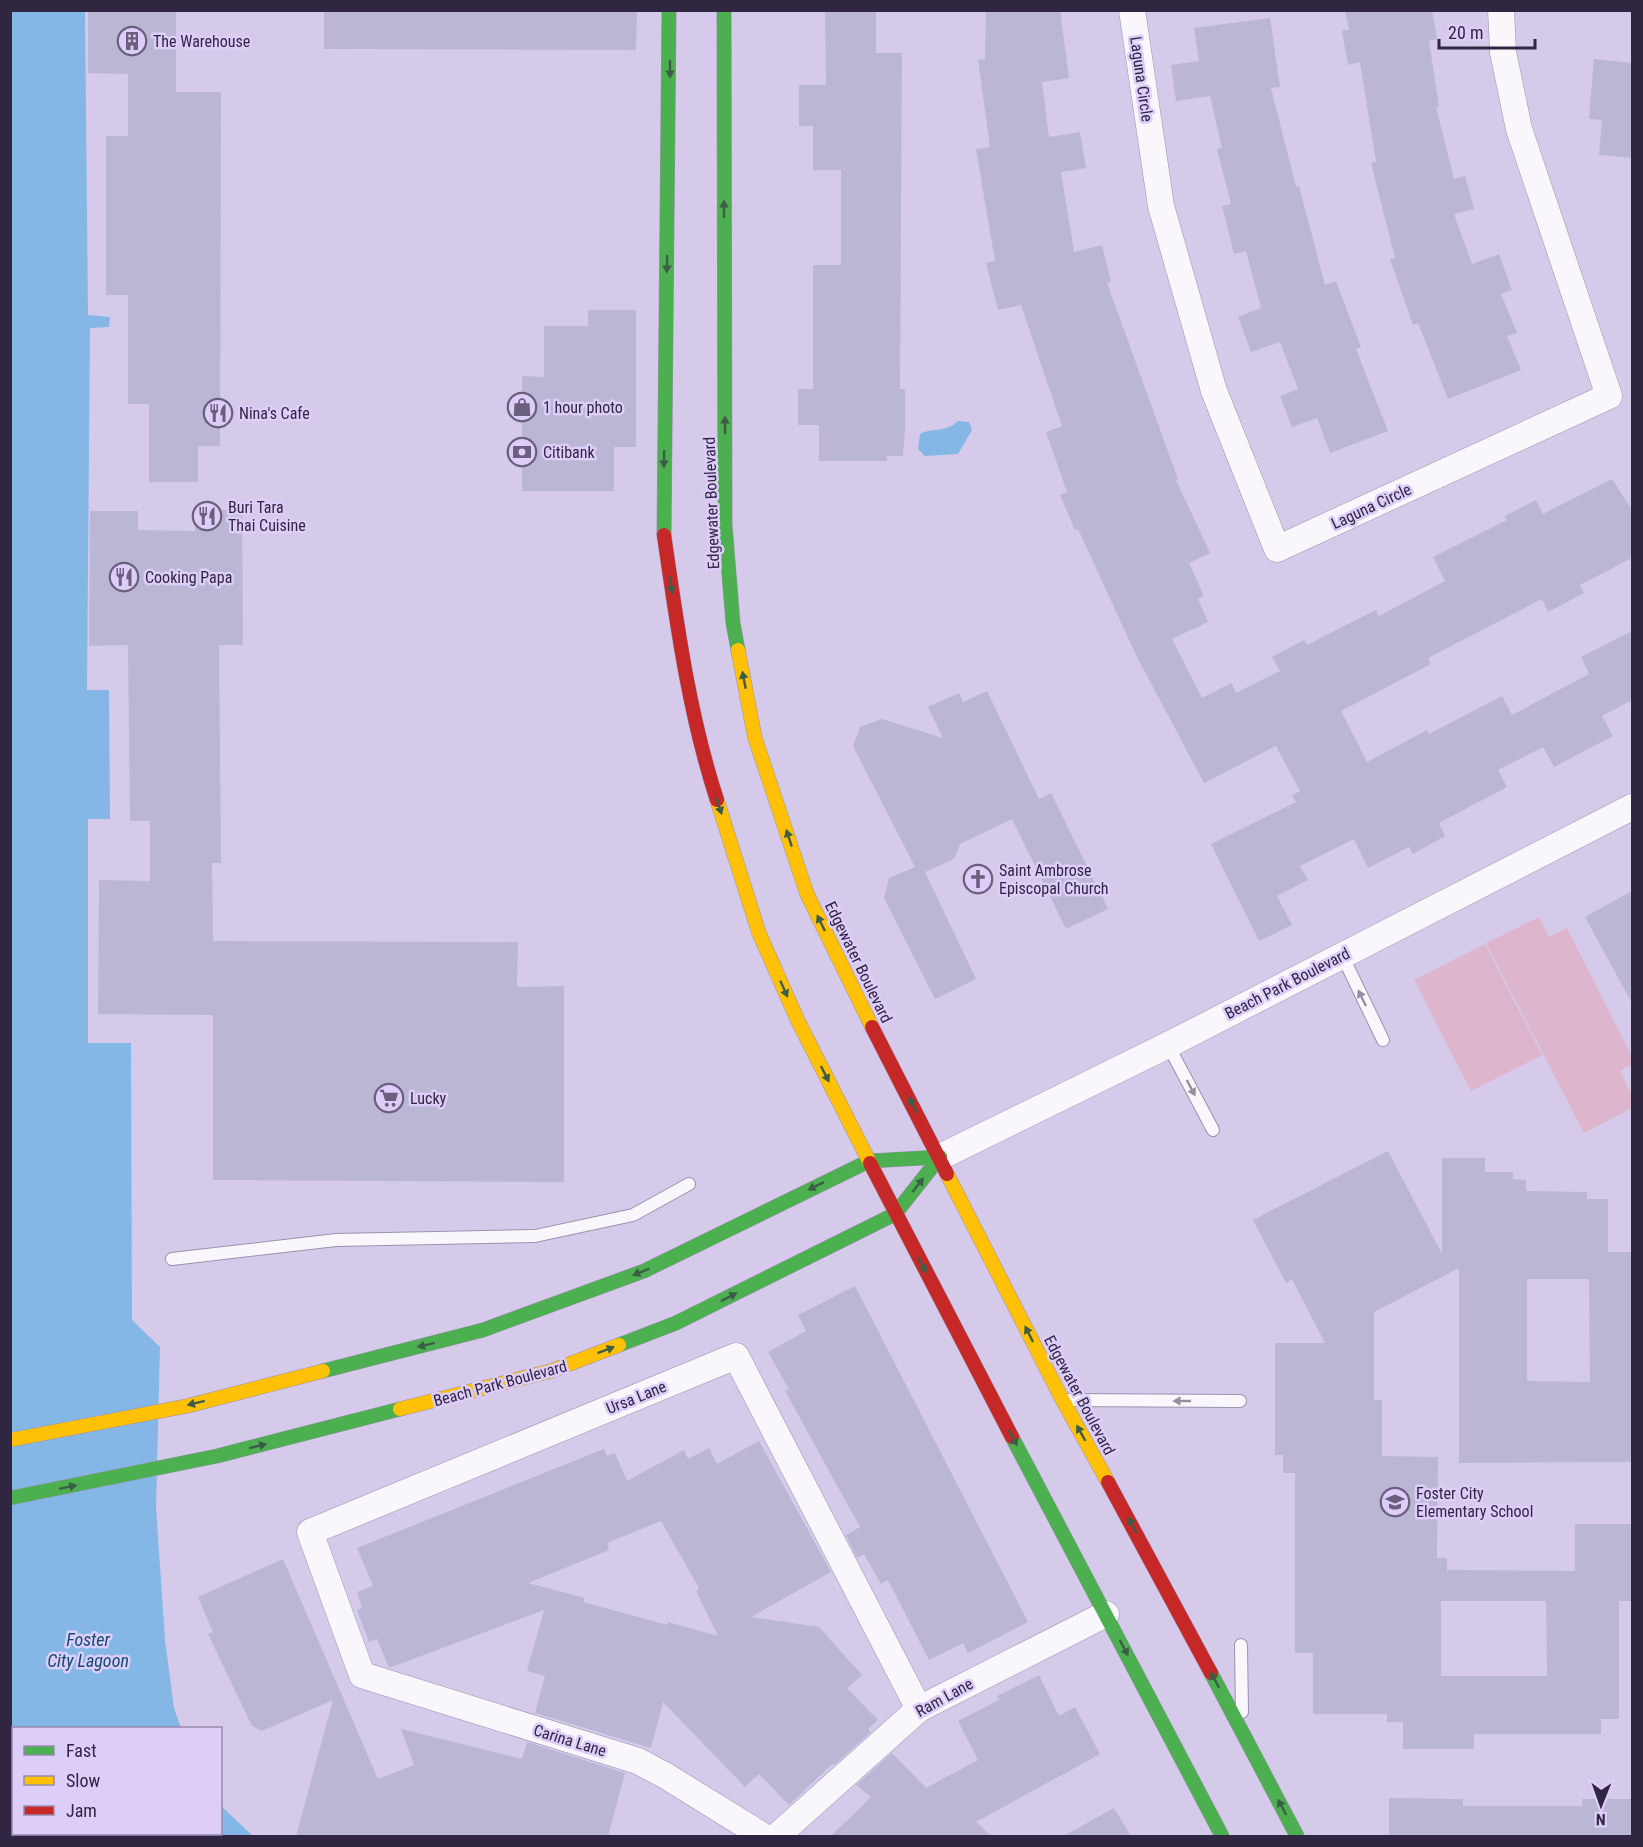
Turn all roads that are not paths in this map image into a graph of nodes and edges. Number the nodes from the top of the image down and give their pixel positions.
1 (669, 10) edge
2 (724, 10) edge
3 (1132, 10) edge
4 (1501, 10) edge
5 (1632, 807) edge
6 (1342, 955) junction
7 (1383, 1040) dead end
8 (1168, 1045) junction
9 (1213, 1131) dead end
10 (940, 1157) junction
11 (869, 1161) junction
12 (689, 1184) dead end
13 (895, 1214) junction
14 (172, 1259) dead end
15 (1062, 1400) junction
16 (1240, 1401) dead end
17 (10, 1440) edge
18 (10, 1498) edge
19 (1106, 1614) junction
20 (1241, 1645) dead end
21 (362, 1675) joint
22 (919, 1709) junction
23 (1243, 1731) junction
24 (763, 1836) edge
25 (777, 1836) edge
26 (1222, 1836) edge
27 (1297, 1836) edge

1 -> 11 main road
10 -> 2 main road, Edgewater Boulevard
3 - 4 street, Laguna Circle
5 - 6 street, Beach Park Boulevard
7 -> 6 lane
6 - 8 street, Beach Park Boulevard
8 -> 9 lane
8 - 10 street, Beach Park Boulevard
10 - 11 main road, Beach Park Boulevard
13 -> 10 main road, Beach Park Boulevard
15 -> 10 main road, Edgewater Boulevard
11 - 13 main road
11 -> 17 main road, Beach Park Boulevard
12 - 14 lane
18 -> 13 main road, Beach Park Boulevard
13 -> 19 main road
16 -> 15 lane
23 -> 15 main road, Edgewater Boulevard
19 - 22 street, Ram Lane
19 -> 26 main road
20 - 23 lane
21 - 22 street, Ursa Lane
21 - 24 street, Carina Lane
22 - 25 street, Ram Lane
27 -> 23 main road, Edgewater Boulevard

